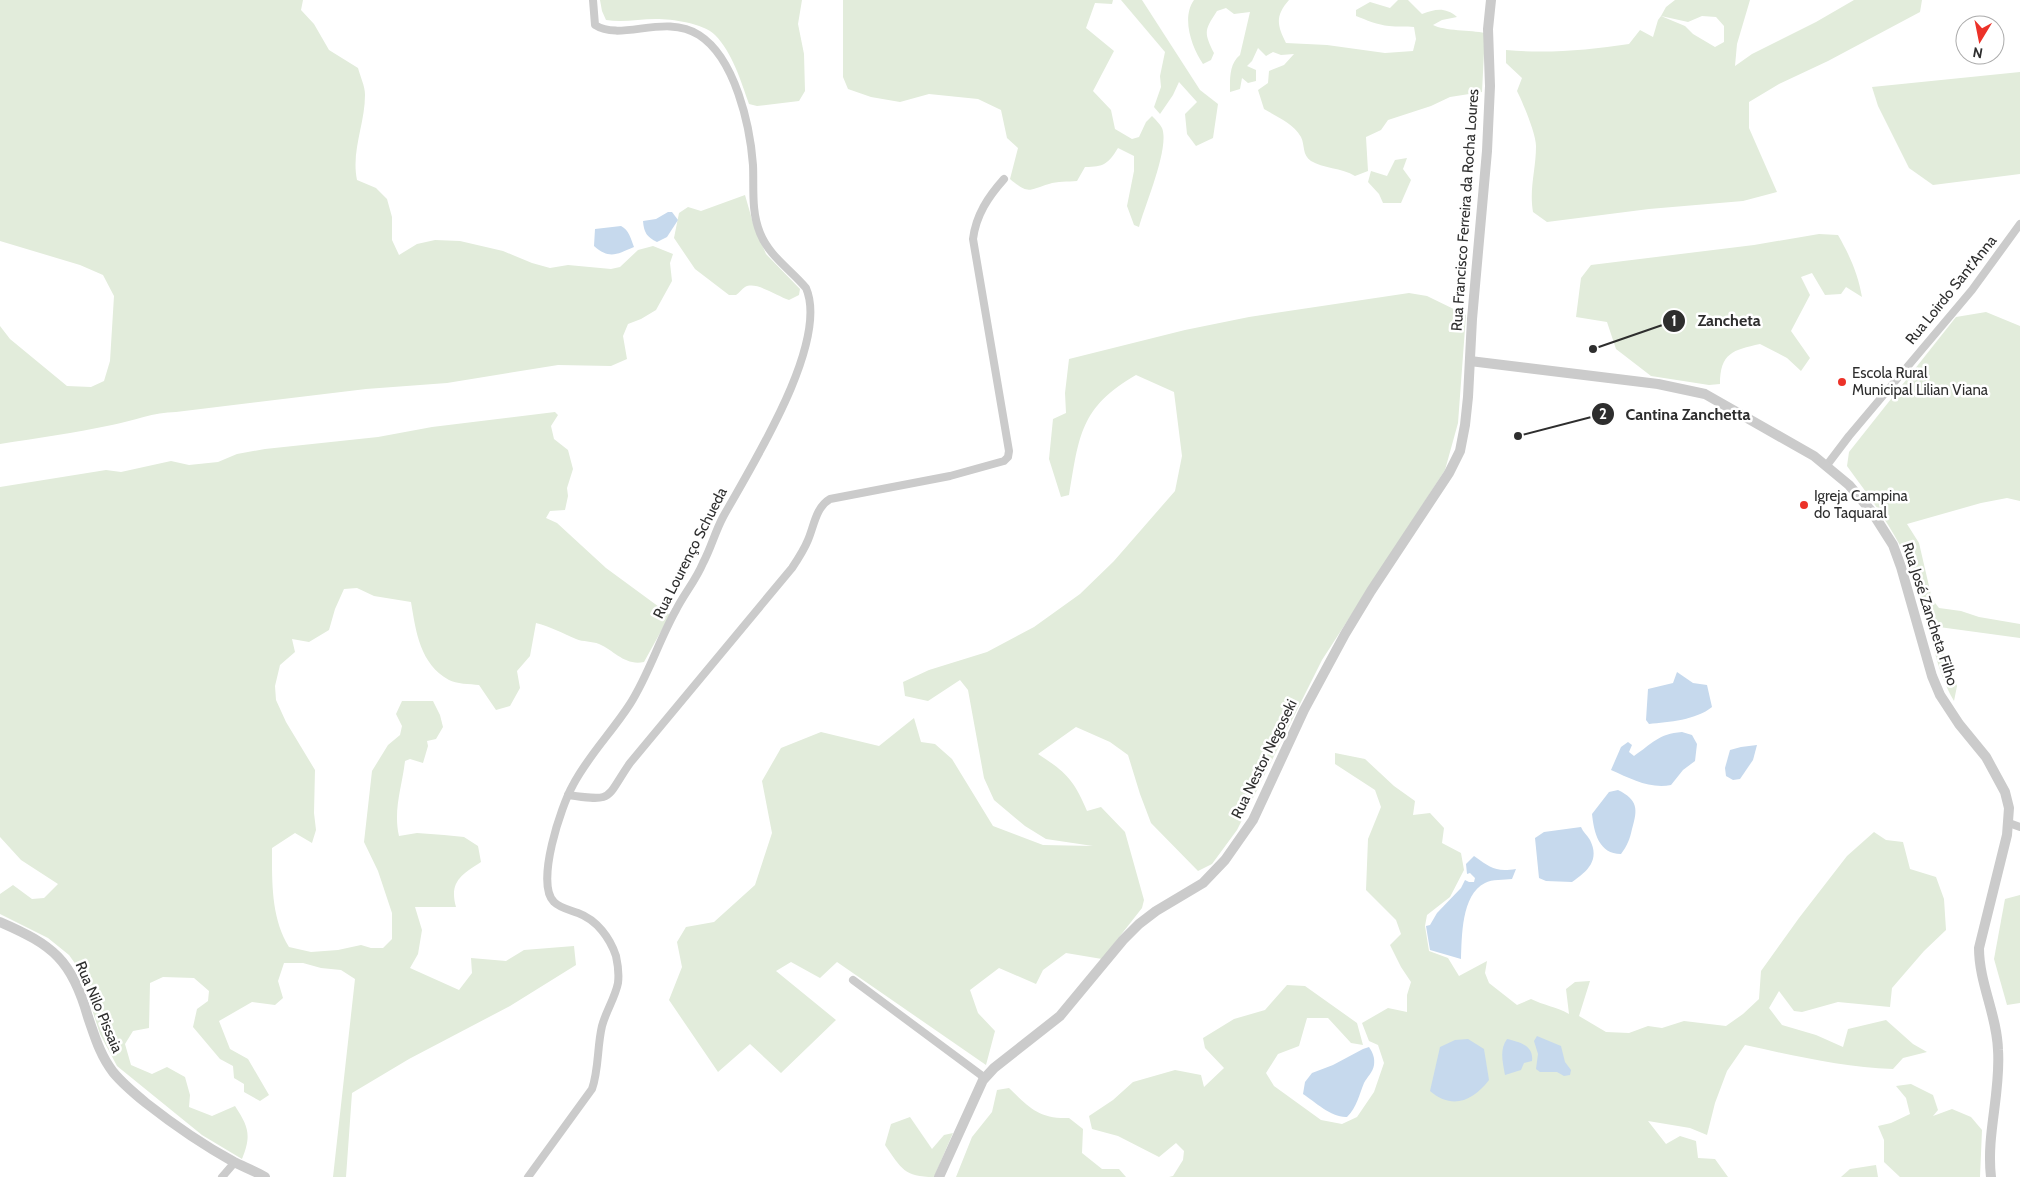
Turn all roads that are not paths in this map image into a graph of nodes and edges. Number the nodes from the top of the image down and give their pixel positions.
1 (593, 0) edge
2 (1491, 0) edge
3 (1004, 179) dead end
4 (2020, 224) edge
5 (1470, 361) junction
6 (1827, 465) junction
7 (568, 795) junction
8 (2009, 823) junction
9 (2020, 827) edge
10 (0, 922) edge
11 (853, 980) dead end
12 (985, 1078) junction
13 (235, 1162) junction
14 (943, 1176) edge
15 (222, 1177) edge
16 (265, 1177) edge
17 (528, 1177) edge
18 (1991, 1177) edge

1 - 7 street, Rua Lourenço Schueda
2 - 5 street, Rua Francisco Ferreira da Rocha Loures
3 - 7 street
4 - 6 street, Rua Loirdo Sant'Anna
5 - 6 street, Rua José Zancheta Filho
5 - 12 street, Rua Nestor Negoseki
6 - 8 street, Rua José Zancheta Filho
7 - 17 street, Rua Lourenço Schueda
8 - 9 street
8 - 18 street, Rua José Zancheta Filho
10 - 13 street, Rua Nilo Pissaia
11 - 12 street
12 - 14 street, Rua Nestor Negoseki
13 - 15 street
13 - 16 street, Rua Nilo Pissaia

